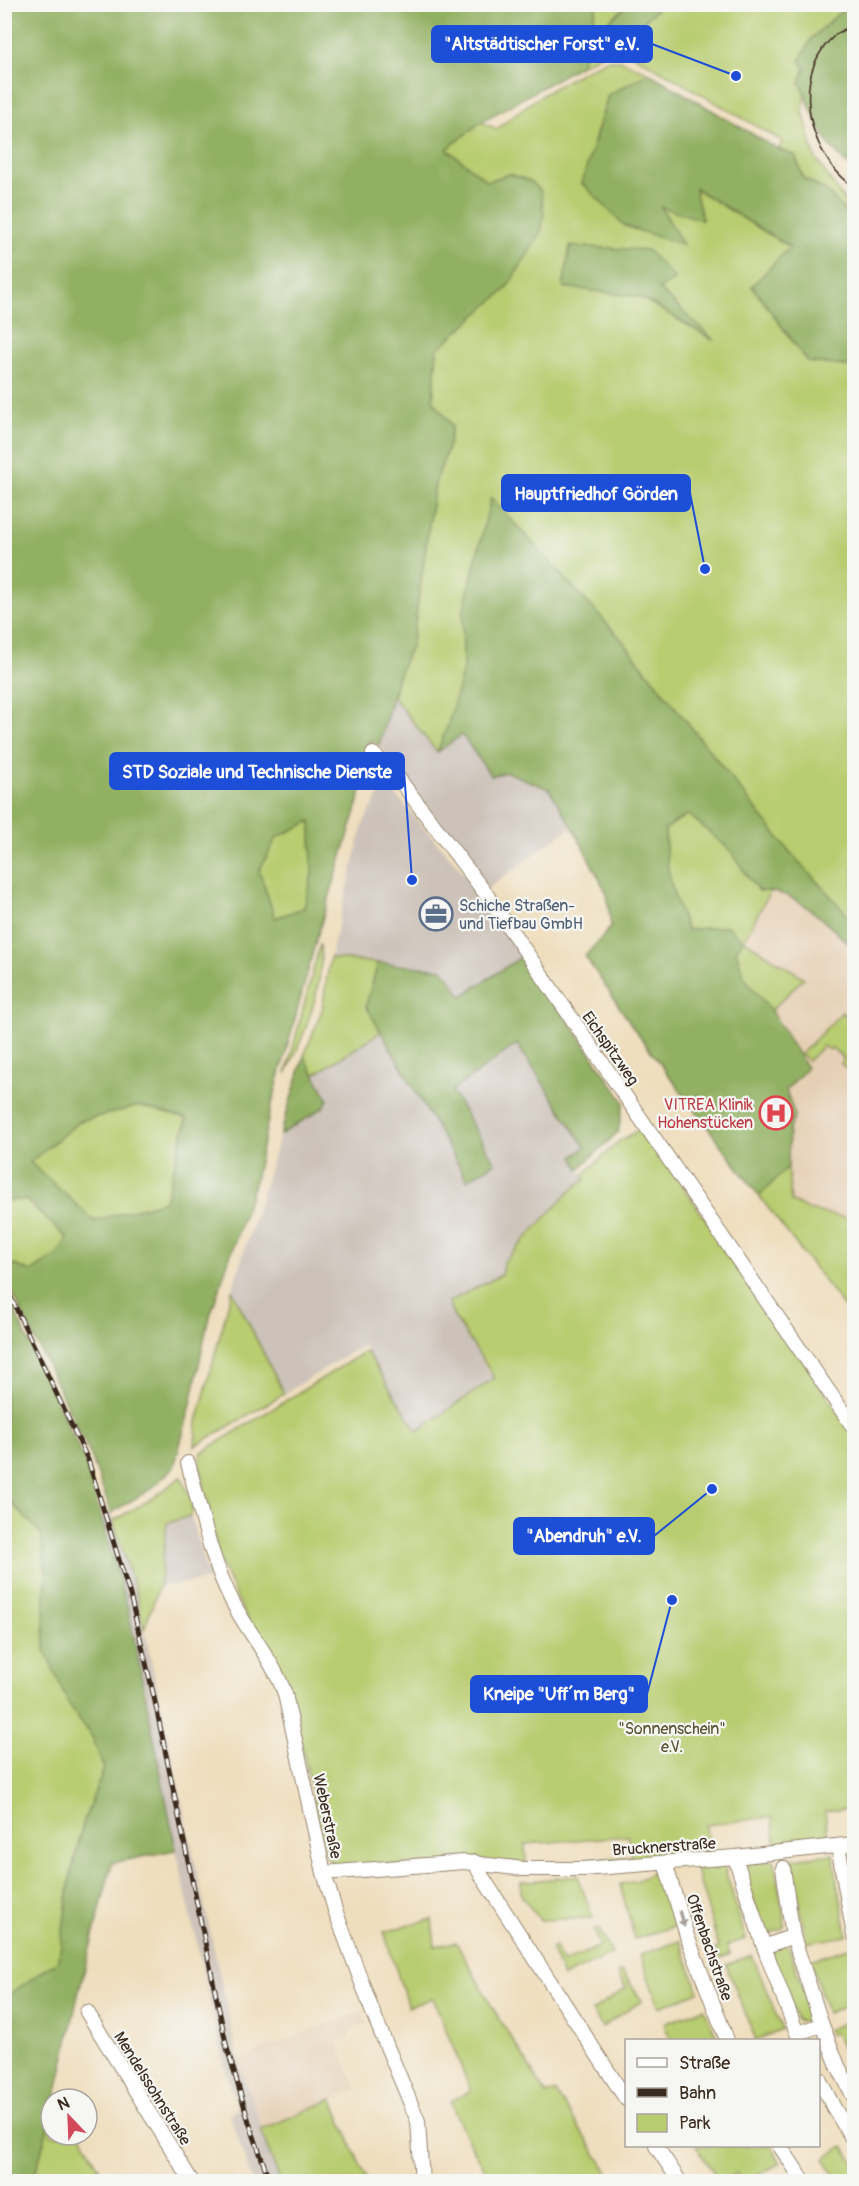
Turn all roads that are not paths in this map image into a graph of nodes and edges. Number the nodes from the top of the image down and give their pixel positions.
1 (373, 754) dead end
2 (855, 1428) edge
3 (188, 1463) dead end
4 (855, 1844) edge
5 (838, 1846) junction
6 (735, 1857) junction
7 (475, 1862) junction
8 (665, 1863) junction
9 (783, 1868) dead end
10 (324, 1874) junction
11 (855, 1935) edge
12 (793, 1936) junction
13 (764, 1947) junction
14 (87, 2012) dead end
15 (822, 2025) junction
16 (799, 2036) edge
17 (727, 2039) edge
18 (820, 2079) edge
19 (854, 2095) edge
20 (625, 2096) edge
21 (833, 2105) junction
22 (855, 2141) edge
23 (657, 2147) edge
24 (781, 2147) edge
25 (192, 2181) edge
26 (422, 2181) edge
27 (680, 2181) edge
28 (804, 2181) edge

1 - 2 street, Eichspitzweg
3 - 10 street, Weberstraße
4 - 5 street, Brucknerstraße
5 - 6 street, Brucknerstraße
5 - 11 street
6 - 8 street, Brucknerstraße
6 - 13 street
7 - 8 street, Brucknerstraße
7 - 10 street, Brucknerstraße
7 - 20 street
8 -> 17 street, Offenbachstraße
9 - 12 street
10 - 26 street, Weberstraße
12 - 13 street
12 - 15 street
13 - 16 street
14 - 25 street, Mendelssohnstraße
15 - 16 street
15 - 19 street
18 - 21 street
19 - 21 street
21 - 22 street
23 - 27 street
24 - 28 street

